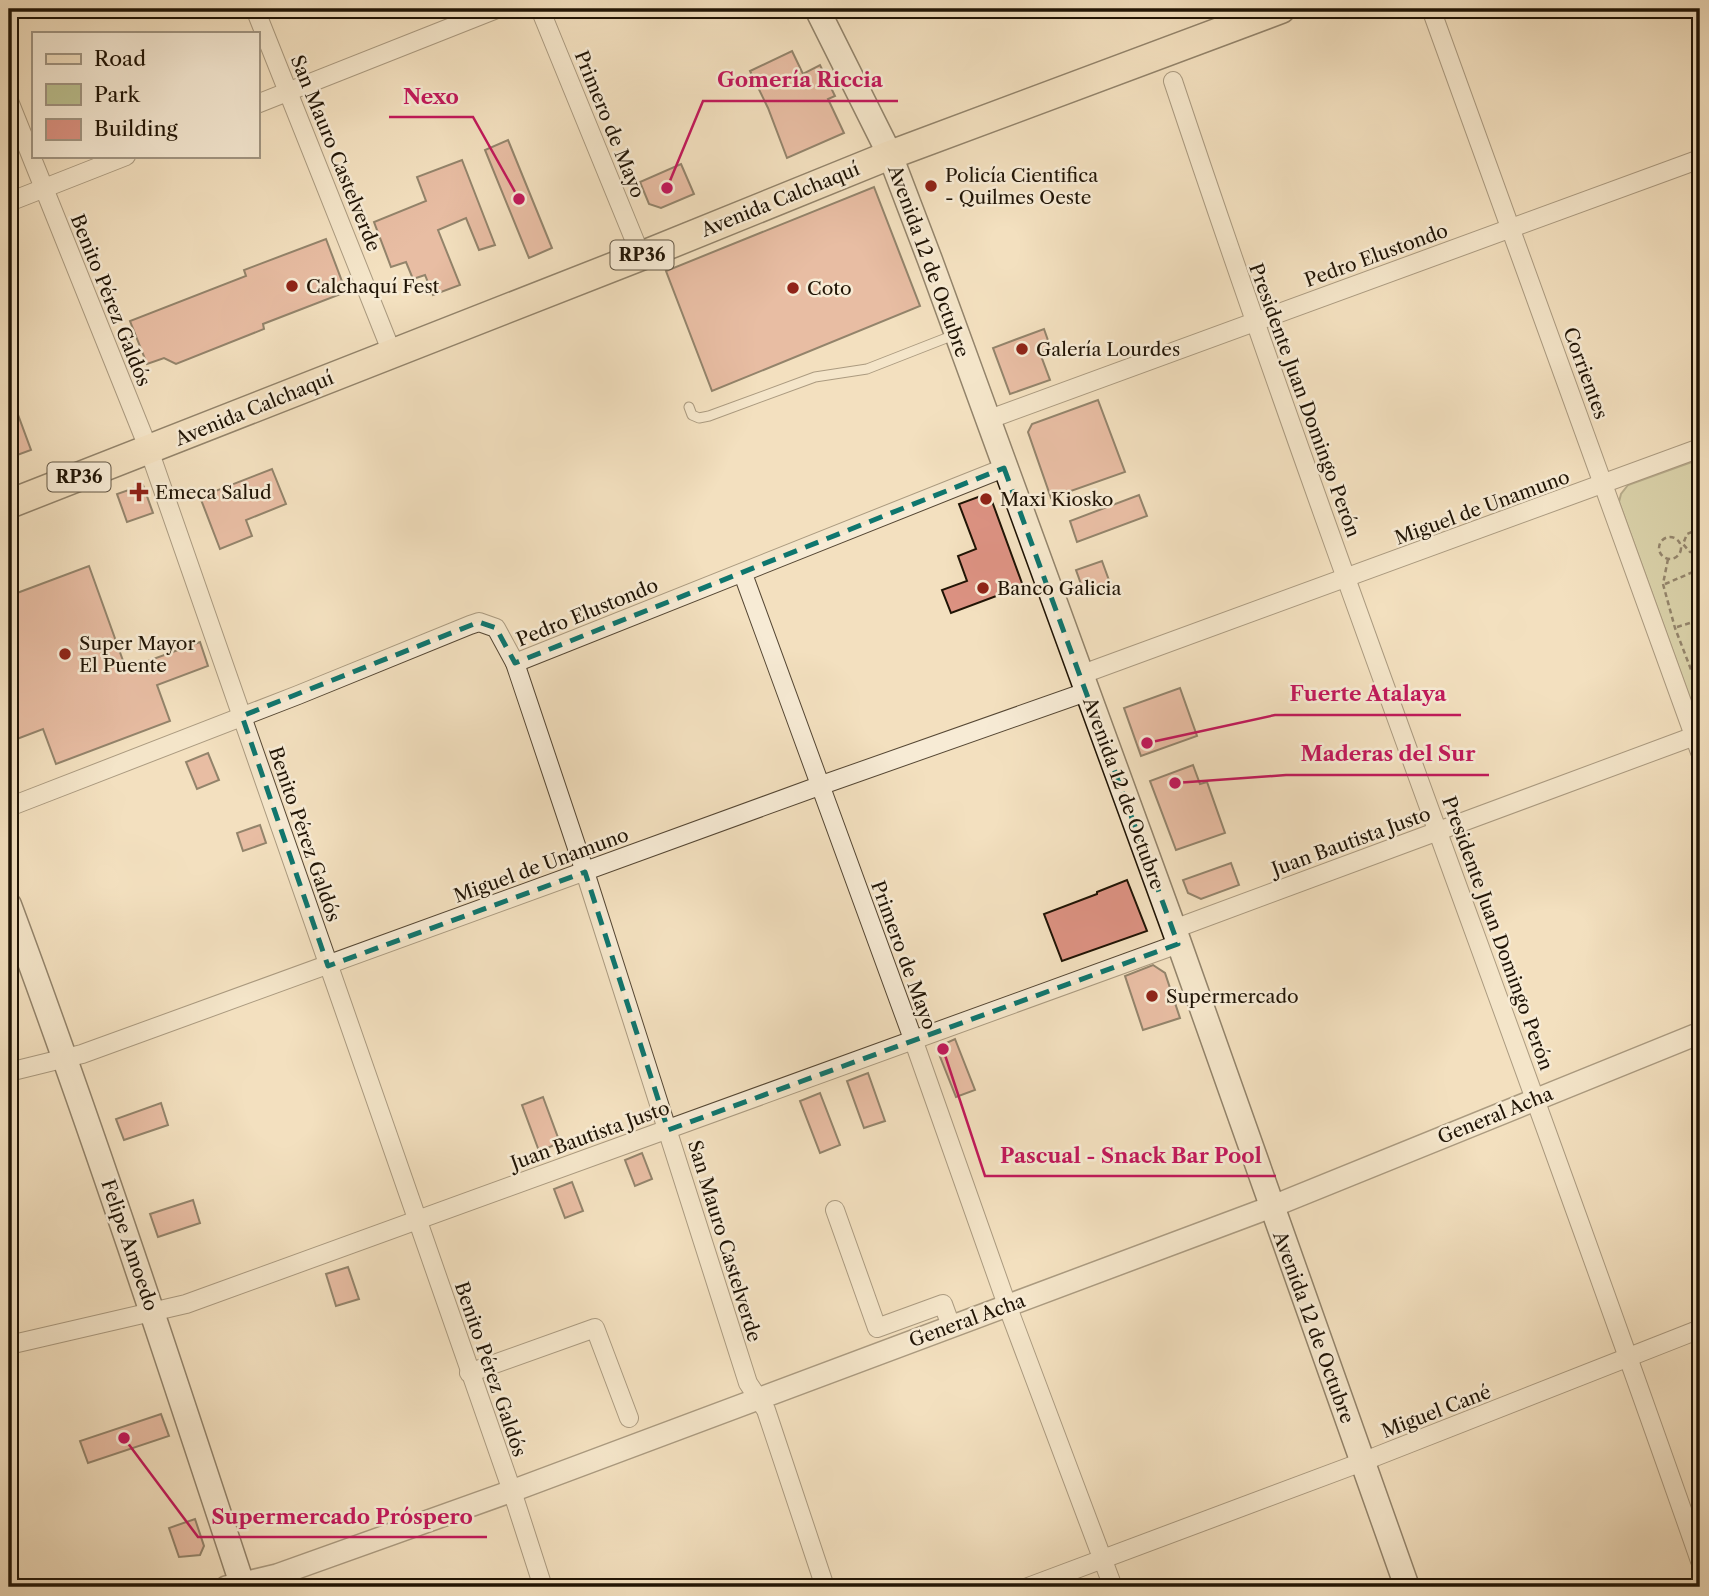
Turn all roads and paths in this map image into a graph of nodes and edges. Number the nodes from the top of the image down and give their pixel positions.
1 (255, 9) edge
2 (497, 9) edge
3 (540, 9) edge
4 (817, 9) edge
5 (1282, 9) edge
6 (1431, 9) edge
7 (1173, 81) dead end
8 (289, 92) junction
9 (9, 101) edge
10 (259, 103) edge
11 (890, 155) junction
12 (121, 158) edge
13 (1700, 159) edge
14 (44, 188) junction
15 (9, 202) edge
16 (1511, 228) junction
17 (641, 256) junction
18 (1254, 322) junction
19 (956, 335) junction
20 (392, 353) junction
21 (689, 407) dead end
22 (987, 420) junction
23 (1700, 448) edge
24 (149, 450) junction
25 (1004, 468) junction
26 (1604, 485) junction
27 (9, 504) edge
28 (1700, 533) edge
29 (1682, 544) junction
30 (1700, 552) edge
31 (1668, 559) junction
32 (1700, 570) edge
33 (743, 573) junction
34 (1347, 578) junction
35 (1663, 584) junction
36 (1643, 591) junction
37 (1700, 620) edge
38 (1667, 631) junction
39 (515, 663) junction
40 (1083, 684) junction
41 (1700, 693) edge
42 (242, 716) junction
43 (1698, 741) edge
44 (819, 786) junction
45 (9, 807) edge
46 (1438, 831) junction
47 (585, 872) junction
48 (9, 905) edge
49 (1176, 936) junction
50 (328, 966) junction
51 (1700, 1033) edge
52 (913, 1039) junction
53 (65, 1057) junction
54 (9, 1072) edge
55 (1536, 1098) junction
56 (668, 1130) junction
57 (1271, 1207) junction
58 (835, 1210) dead end
59 (416, 1220) junction
60 (1007, 1305) junction
61 (154, 1313) junction
62 (951, 1326) junction
63 (1700, 1329) edge
64 (9, 1345) edge
65 (1629, 1357) junction
66 (469, 1373) junction
67 (757, 1398) junction
68 (629, 1418) dead end
69 (1363, 1462) junction
70 (512, 1492) junction
71 (1103, 1559) junction
72 (1700, 1561) edge
73 (9, 1578) edge
74 (237, 1586) edge
75 (12, 1587) edge
76 (542, 1587) edge
77 (825, 1587) edge
78 (1028, 1587) edge
79 (1113, 1587) edge
80 (1407, 1587) edge

1 - 8 street, San Mauro Castelverde
2 - 8 street
3 - 17 street, Primero de Mayo
4 - 11 main road, Avenida 12 de Octubre
5 - 11 main road, Avenida Calchaquí / RP36
6 - 16 street, Corrientes
7 - 18 street, Presidente Juan Domingo Perón
8 - 10 street
8 - 20 street, San Mauro Castelverde
9 - 14 street, Benito Pérez Galdós
11 - 17 main road, Avenida Calchaquí / RP36
11 - 19 main road, Avenida 12 de Octubre
12 - 14 street
13 - 16 street, Pedro Elustondo
14 - 15 street
14 - 24 street, Benito Pérez Galdós
16 - 18 street, Pedro Elustondo
16 - 26 street, Corrientes
17 - 20 main road, Avenida Calchaquí / RP36
18 - 22 street, Pedro Elustondo
18 - 34 street, Presidente Juan Domingo Perón
19 - 21 lane
19 - 22 main road, Avenida 12 de Octubre
20 - 24 main road, Avenida Calchaquí / RP36
22 - 25 main road, Avenida 12 de Octubre
23 - 26 street, Miguel de Unamuno
24 - 27 main road, Avenida Calchaquí / RP36
24 - 42 street, Benito Pérez Galdós
25 - 33 street, Pedro Elustondo
25 - 40 main road, Avenida 12 de Octubre
26 - 34 street, Miguel de Unamuno
26 - 36 street, Corrientes
28 - 29 path
29 - 30 path
29 - 31 path
29 - 31 path
31 - 35 path
32 - 35 path
33 - 39 street, Pedro Elustondo
33 - 44 street, Primero de Mayo
34 - 40 street, Miguel de Unamuno
34 - 46 street, Presidente Juan Domingo Perón
35 - 36 path
35 - 38 path
36 - 38 street, Corrientes
37 - 38 path
38 - 41 path
38 - 43 street, Corrientes
39 - 42 street, Pedro Elustondo
39 - 47 street, San Mauro Castelverde
40 - 44 street, Miguel de Unamuno
40 - 49 main road, Avenida 12 de Octubre
42 - 45 street, Pedro Elustondo
42 - 50 street, Benito Pérez Galdós
43 - 46 street, Juan Bautista Justo
44 - 47 street, Miguel de Unamuno
44 - 52 street, Primero de Mayo
46 - 49 street, Juan Bautista Justo
46 - 55 street, Presidente Juan Domingo Perón
47 - 50 street, Miguel de Unamuno
47 - 56 street, San Mauro Castelverde
48 - 53 main road, Felipe Amoedo
49 - 52 street, Juan Bautista Justo
49 - 57 main road, Avenida 12 de Octubre
50 - 53 street, Miguel de Unamuno
50 - 59 street, Benito Pérez Galdós
51 - 55 street, General Acha
52 - 56 street, Juan Bautista Justo
52 - 60 street, Primero de Mayo
53 - 54 street, Miguel de Unamuno
53 - 61 main road, Felipe Amoedo
55 - 57 street, General Acha
55 - 65 street, Presidente Juan Domingo Perón
56 - 59 street, Juan Bautista Justo
56 - 67 street, San Mauro Castelverde
57 - 60 street, General Acha
57 - 69 main road, Avenida 12 de Octubre
58 - 62 street
59 - 61 street, Juan Bautista Justo
59 - 66 street, Benito Pérez Galdós
60 - 62 street, General Acha
60 - 71 street, Primero de Mayo
61 - 64 street, Juan Bautista Justo
61 - 74 main road, Felipe Amoedo
62 - 67 street, General Acha
63 - 65 street, Miguel Cané
65 - 69 street, Miguel Cané
65 - 72 street, Presidente Juan Domingo Perón
66 - 68 street
66 - 70 street, Benito Pérez Galdós
67 - 70 street, General Acha
67 - 77 street, San Mauro Castelverde
69 - 71 street, Miguel Cané
69 - 80 main road, Avenida 12 de Octubre
70 - 74 street, General Acha
70 - 76 street, Benito Pérez Galdós
71 - 78 street, Miguel Cané
71 - 79 street, Primero de Mayo
73 - 75 street

